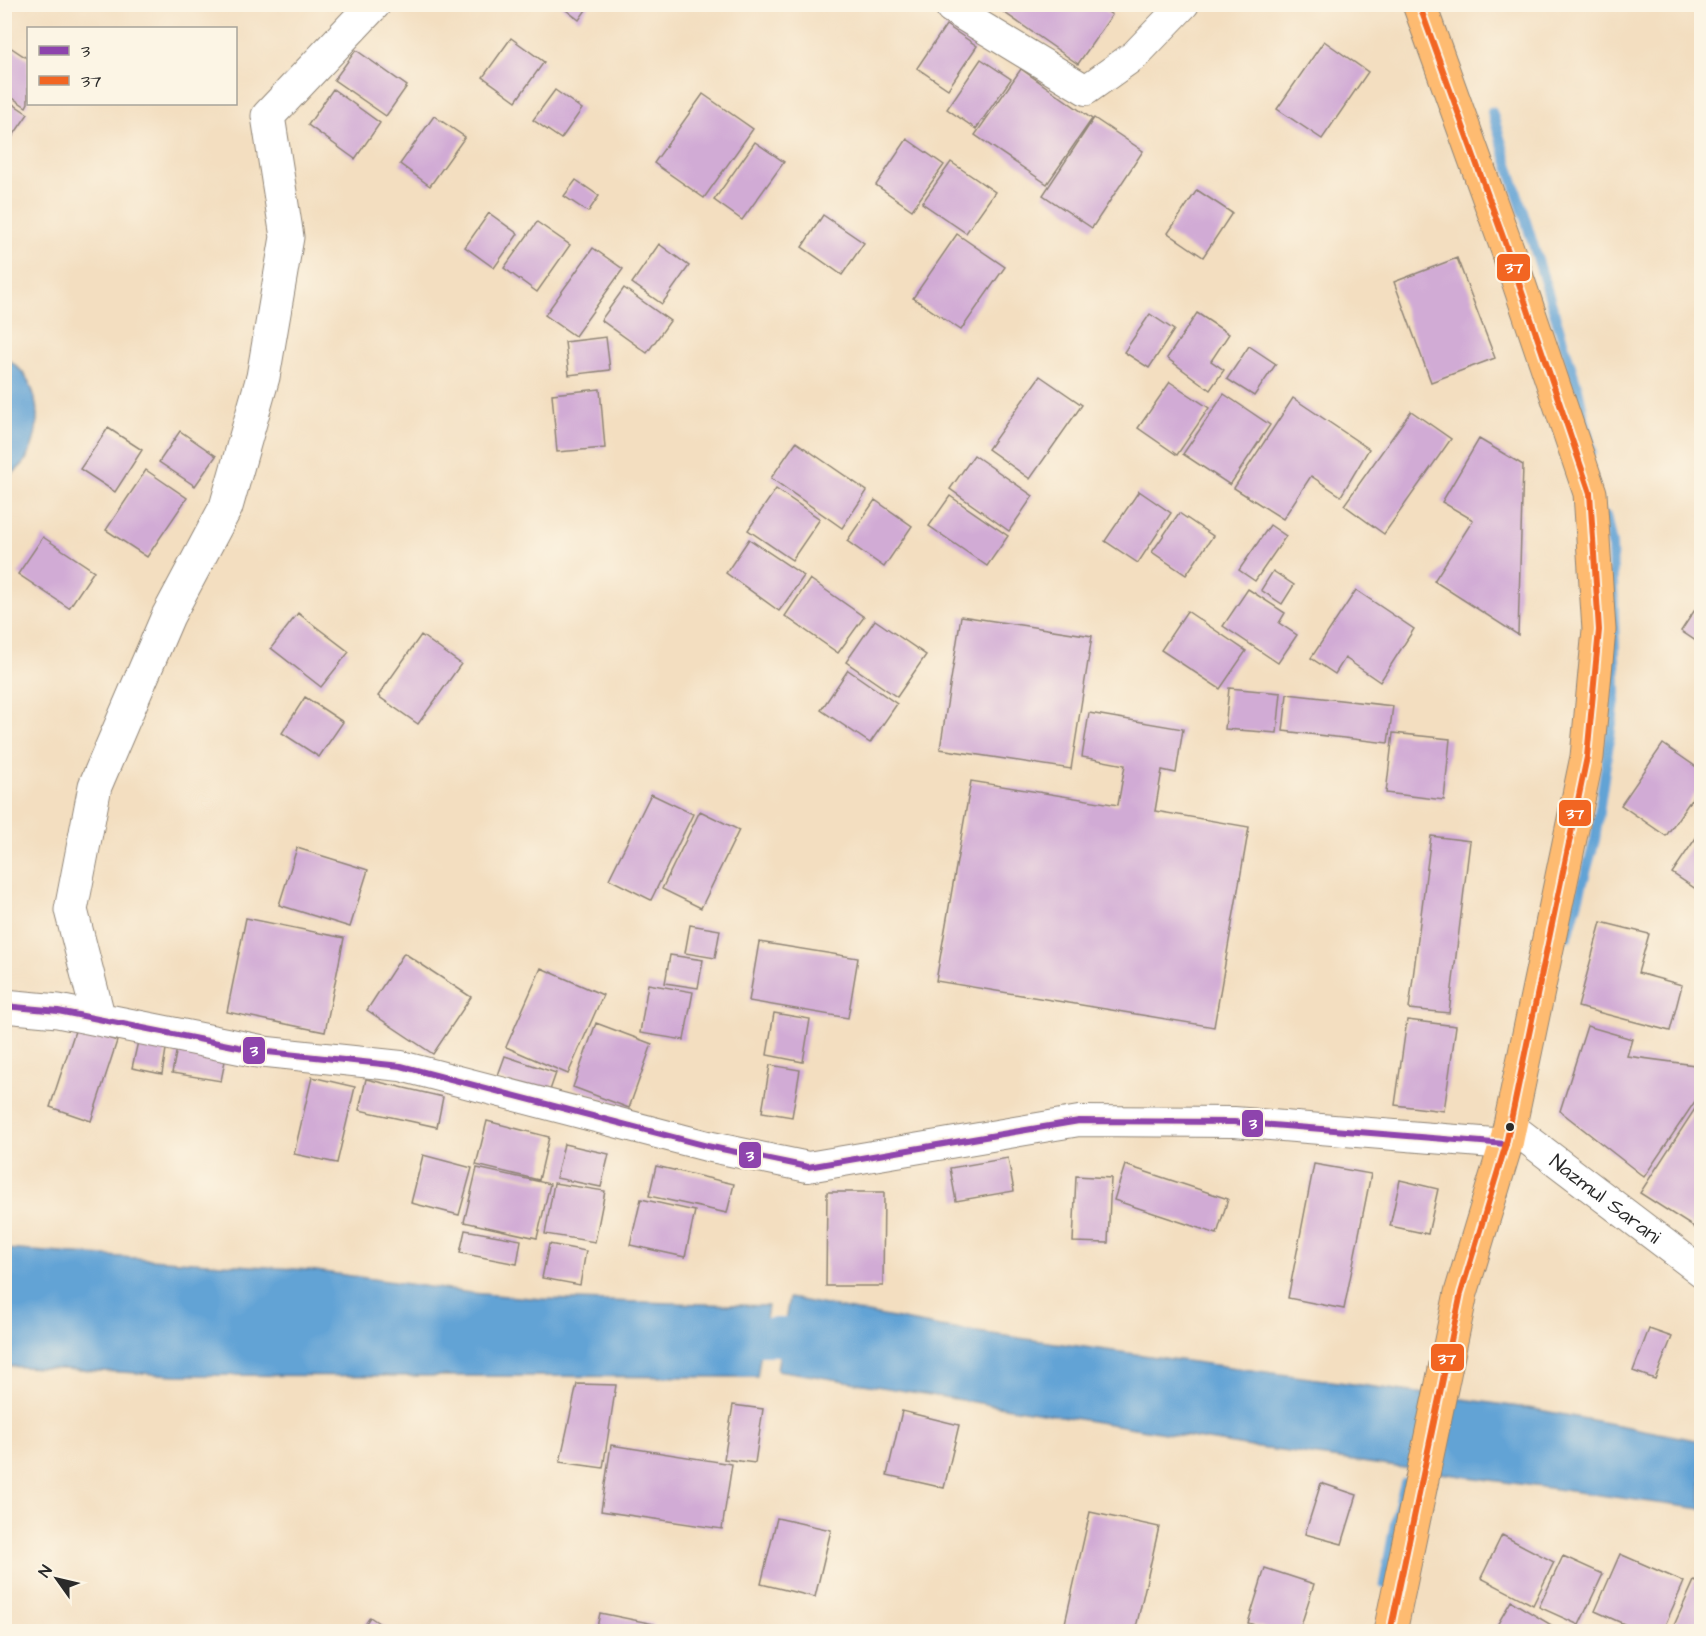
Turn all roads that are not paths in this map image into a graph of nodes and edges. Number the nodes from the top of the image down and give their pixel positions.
1 (374, 4) edge
2 (1184, 4) edge
3 (1419, 4) edge
4 (951, 8) dead end
5 (4, 1006) edge
6 (99, 1019) junction
7 (258, 1051) joint
8 (1508, 1135) junction
9 (1701, 1272) edge
10 (1390, 1632) edge

1 - 6 street
2 - 4 street
3 - 8 highway
5 - 6 street
6 - 7 street
7 - 8 street
8 - 9 street, Nazmul Sarani
8 - 10 highway

